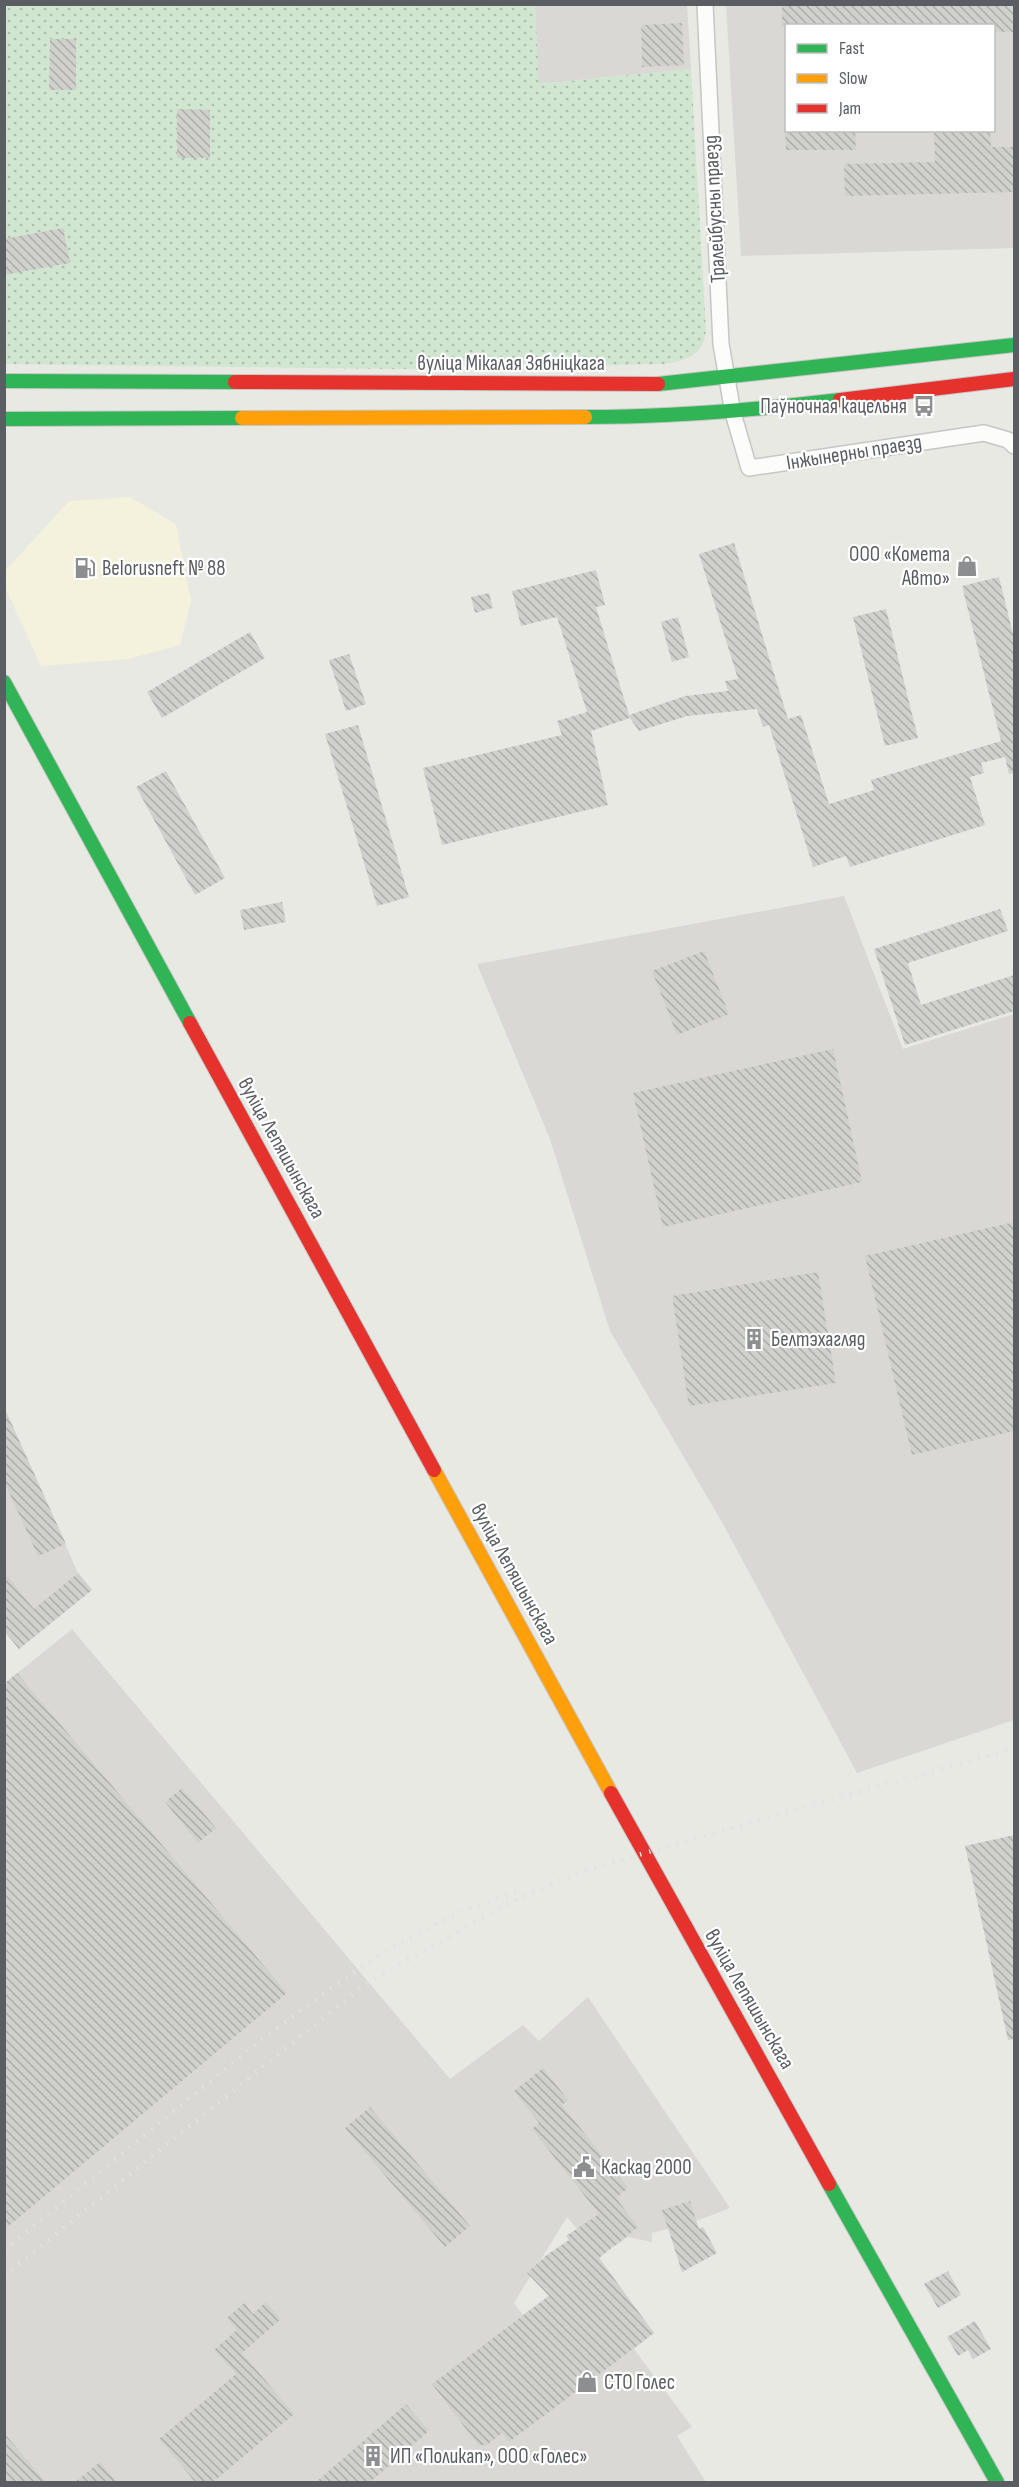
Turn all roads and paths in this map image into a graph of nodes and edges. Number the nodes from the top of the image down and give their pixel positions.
1 (705, 4) edge
2 (1014, 345) edge
3 (726, 379) junction
4 (1014, 380) edge
5 (4, 381) edge
6 (733, 412) junction
7 (4, 419) edge
8 (1014, 446) edge
9 (4, 682) edge
10 (997, 2482) edge

1 - 3 street, Тралейбусны праезд
2 - 3 main road, вуліца Мікалая Зябніцкага
3 - 5 main road, вуліца Мікалая Зябніцкага
3 - 6 street, Тралейбусны праезд
4 - 6 main road
6 - 7 main road
6 - 8 street, Інжынерны праезд
9 - 10 main road, вуліца Лепяшынскага

